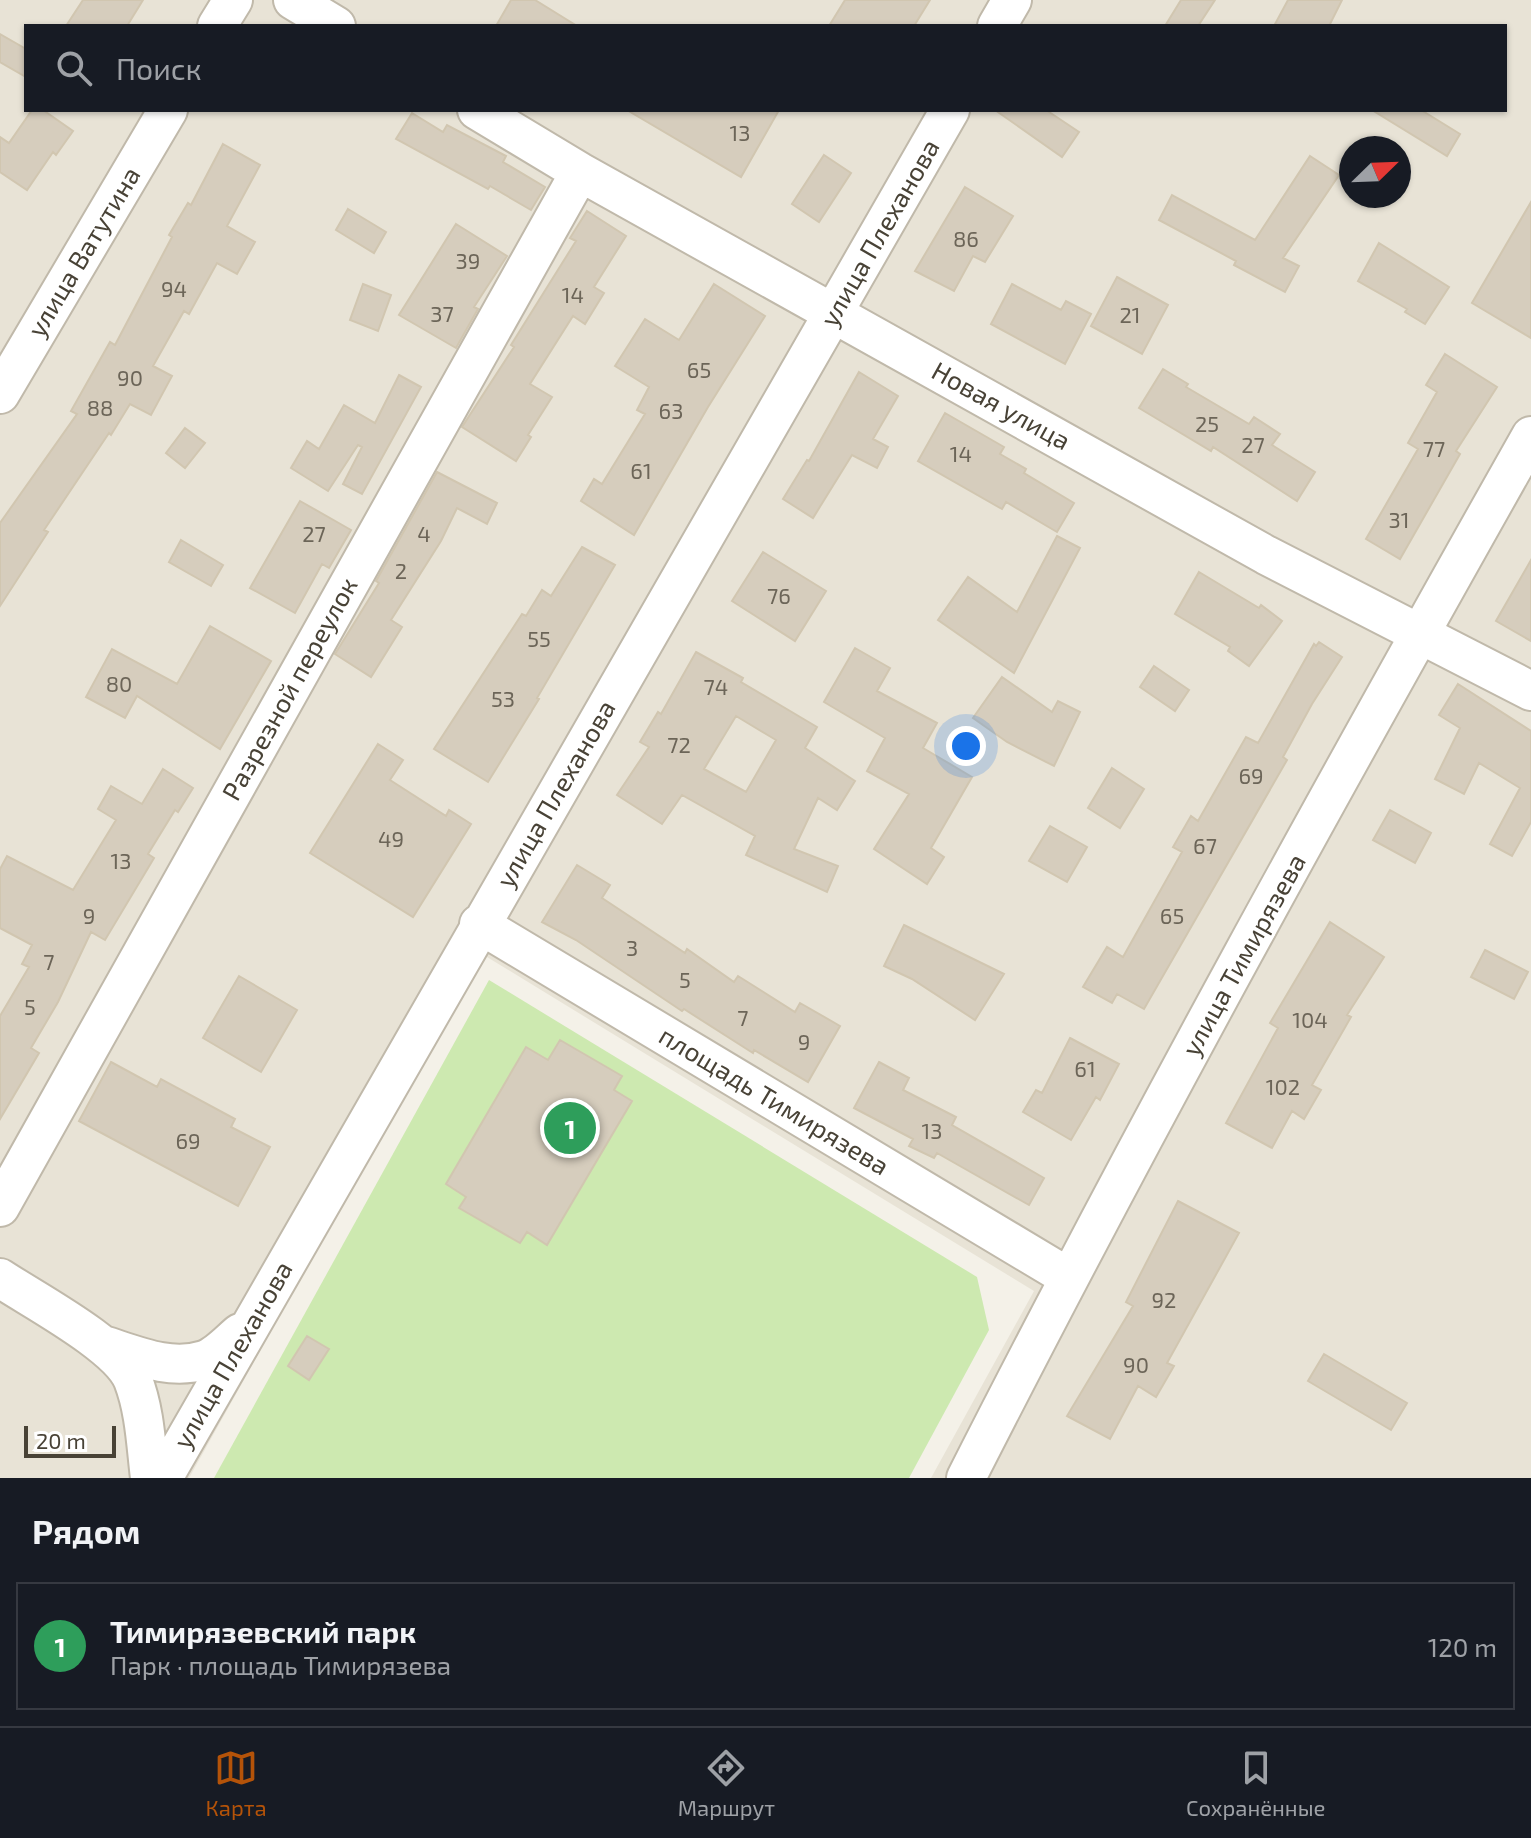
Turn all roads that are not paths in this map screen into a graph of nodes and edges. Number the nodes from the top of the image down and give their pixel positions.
1 (233, 0) edge
2 (293, 0) edge
3 (1012, 0) edge
4 (218, 24) edge
5 (333, 24) edge
6 (998, 24) edge
7 (167, 112) edge
8 (480, 112) edge
9 (949, 112) edge
10 (580, 172) junction
11 (835, 313) junction
12 (0, 394) edge
13 (1531, 436) edge
14 (1419, 634) junction
15 (1531, 691) edge
16 (479, 924) junction
17 (0, 1207) edge
18 (1068, 1277) junction
19 (0, 1278) edge
20 (249, 1327) junction
21 (103, 1345) junction
22 (150, 1478) edge
23 (163, 1478) edge
24 (966, 1478) edge

1 - 4 street
2 - 5 street
3 - 6 street
7 - 12 street, улица Ватутина
8 - 10 street, Новая улица
9 - 11 street, улица Плеханова
10 - 11 street, Новая улица
10 - 17 street, Разрезной переулок
11 - 14 street, Новая улица
11 - 16 street, улица Плеханова
13 - 14 street, улица Тимирязева
14 - 15 street, Новая улица
14 - 18 street, улица Тимирязева
16 - 18 street, площадь Тимирязева
16 - 20 street, улица Плеханова
18 - 24 street, улица Тимирязева
19 - 21 street
20 - 21 street
20 - 23 street, улица Плеханова
21 - 22 street

